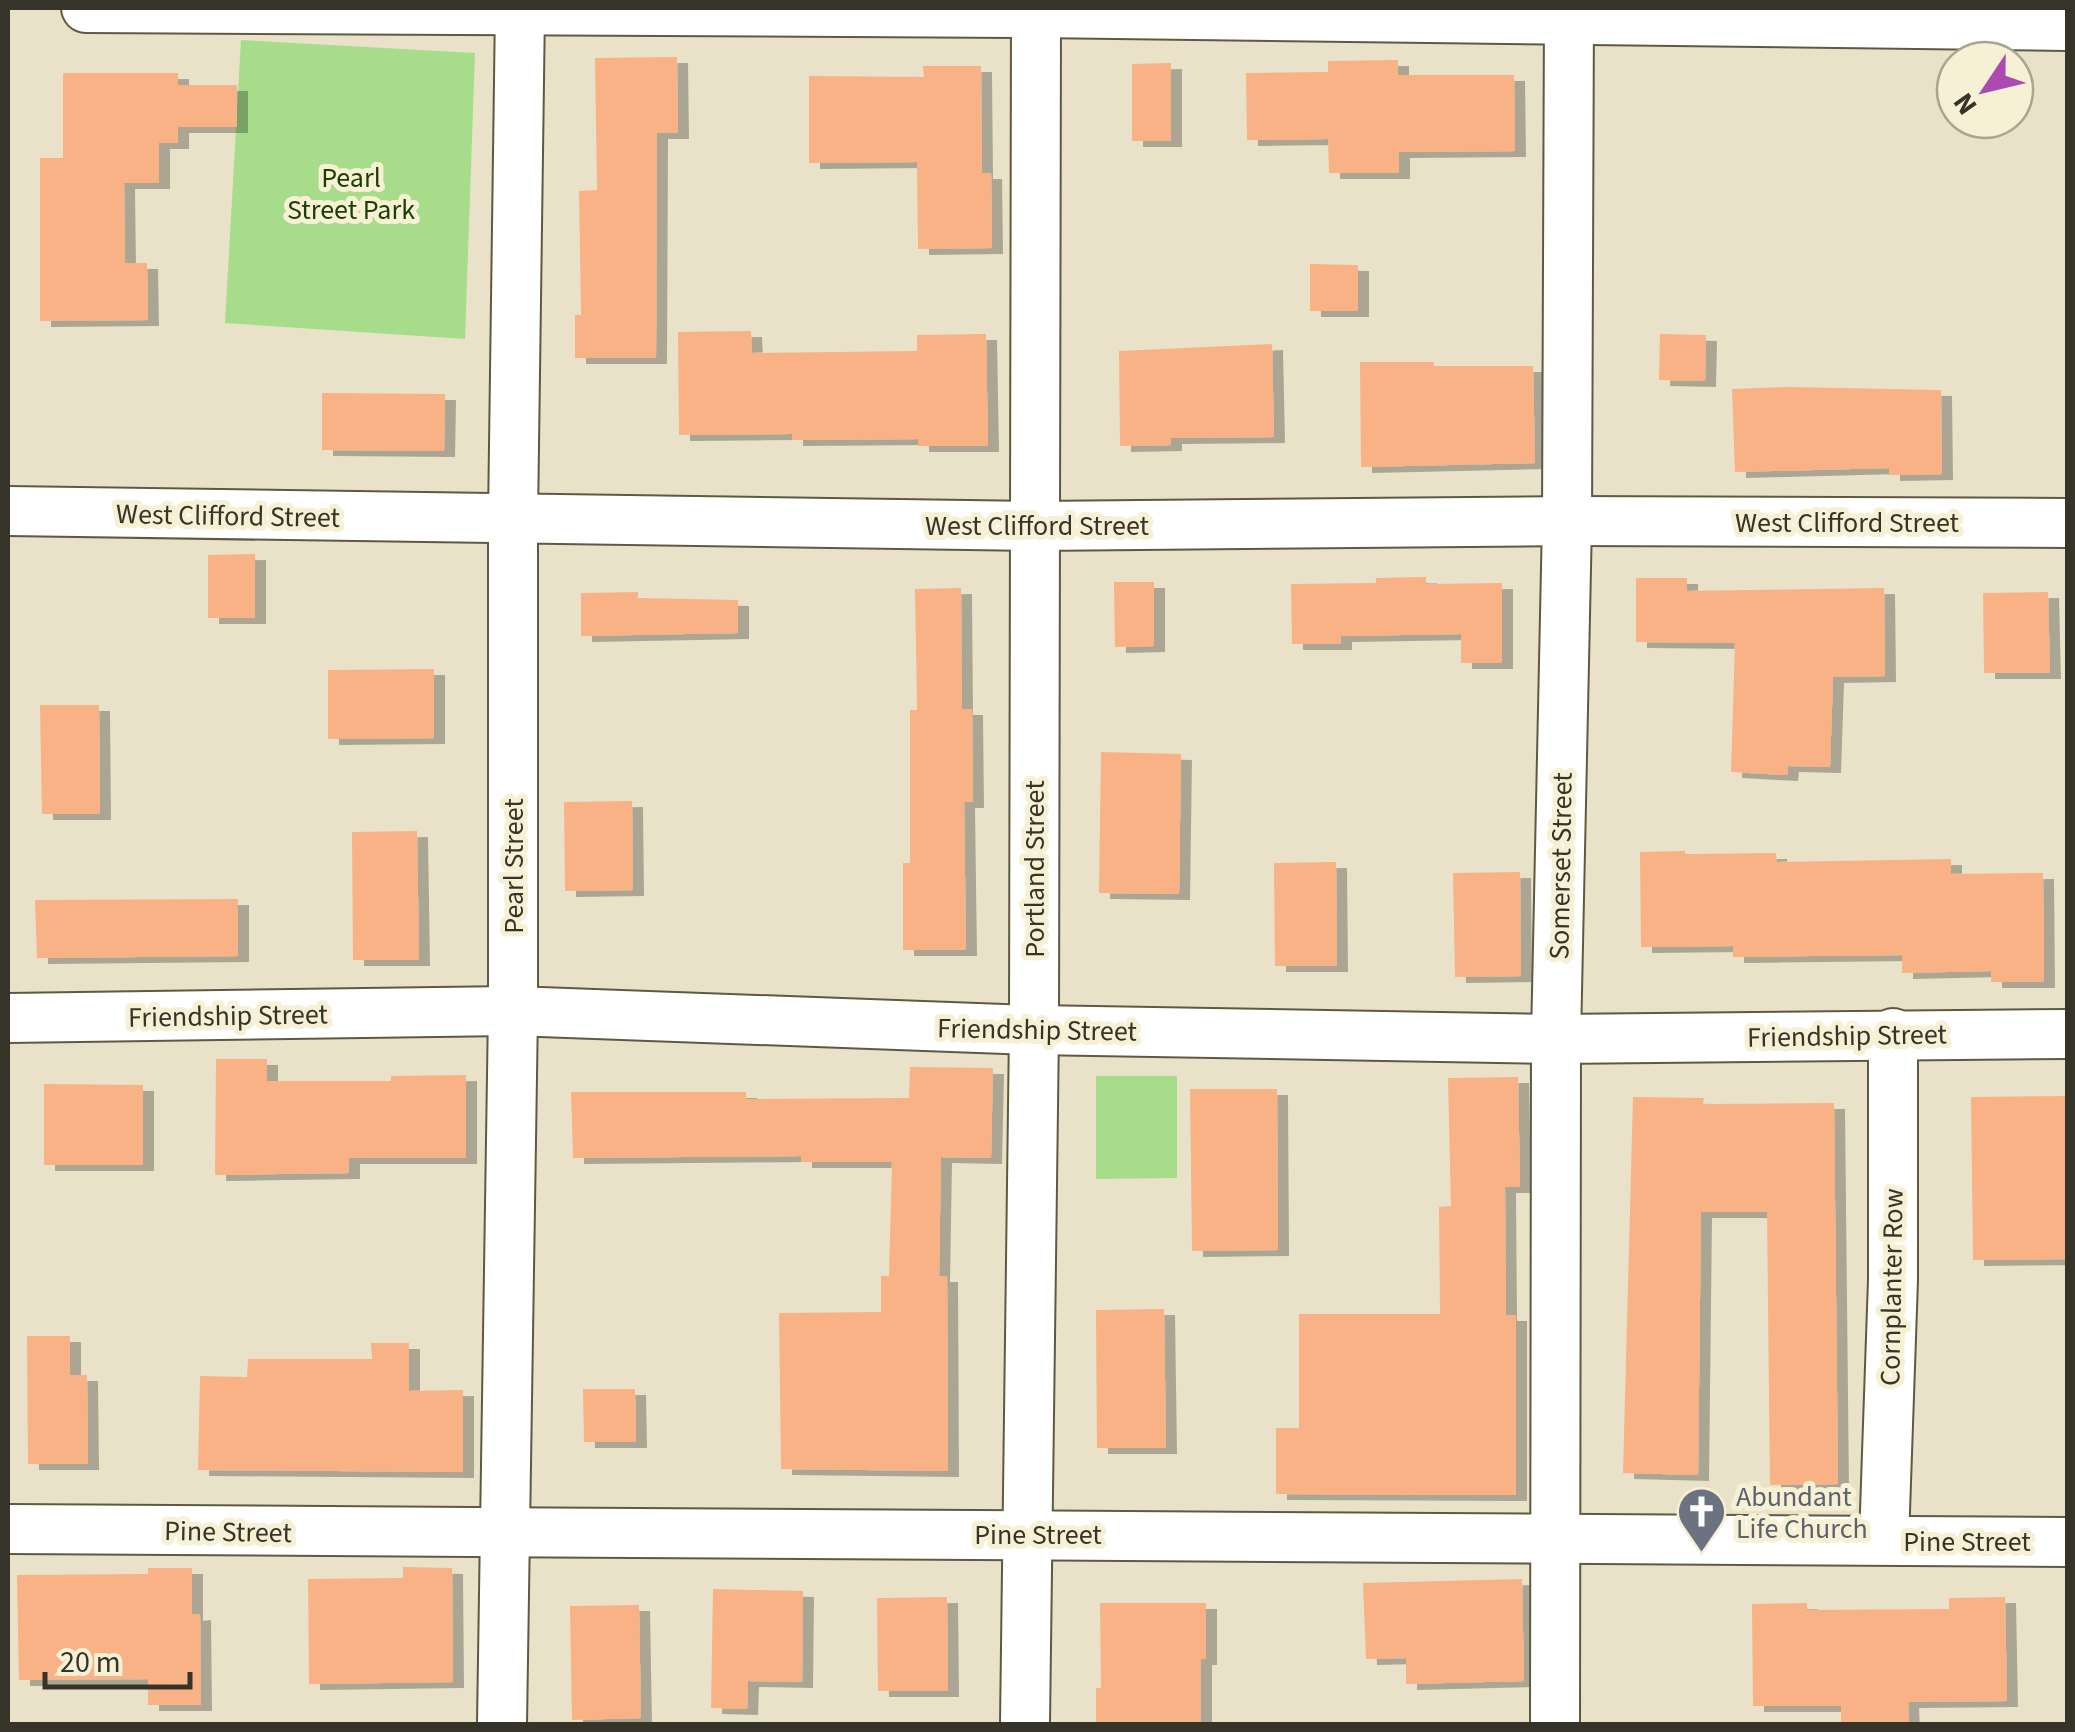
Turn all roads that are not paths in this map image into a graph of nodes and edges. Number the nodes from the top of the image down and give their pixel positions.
1 (86, 8) edge
2 (520, 9) edge
3 (1036, 13) junction
4 (1569, 15) edge
5 (2068, 26) edge
6 (8, 511) edge
7 (512, 519) junction
8 (1566, 521) junction
9 (2068, 524) edge
10 (1035, 526) junction
11 (513, 1012) junction
12 (8, 1018) edge
13 (1034, 1030) junction
14 (1893, 1033) junction
15 (2068, 1034) edge
16 (1556, 1038) junction
17 (8, 1528) edge
18 (504, 1534) junction
19 (1026, 1534) junction
20 (1554, 1536) junction
21 (1884, 1540) junction
22 (2068, 1542) edge
23 (502, 1724) edge
24 (1025, 1724) edge
25 (1555, 1724) edge

1 - 2 street
2 - 3 street
2 - 7 street, Pearl Street
3 - 4 street
3 - 10 street, Portland Street
4 - 5 street
4 - 8 street, Somerset Street
6 - 7 street, West Clifford Street
7 - 10 street, West Clifford Street
7 - 11 street, Pearl Street
8 - 9 street, West Clifford Street
8 - 10 street, West Clifford Street
8 - 16 street, Somerset Street
10 - 13 street, Portland Street
11 - 12 street, Friendship Street
11 - 13 street, Friendship Street
11 - 18 street, Pearl Street
13 - 16 street, Friendship Street
13 - 19 street, Portland Street
14 - 15 street, Friendship Street
14 - 16 street, Friendship Street
14 - 21 street, Cornplanter Row
16 - 20 street, Somerset Street
17 - 18 street, Pine Street
18 - 19 street, Pine Street
18 - 23 street, Pearl Street
19 - 20 street, Pine Street
19 - 24 street, Portland Street
20 - 21 street, Pine Street
20 - 25 street, Somerset Street
21 - 22 street, Pine Street

